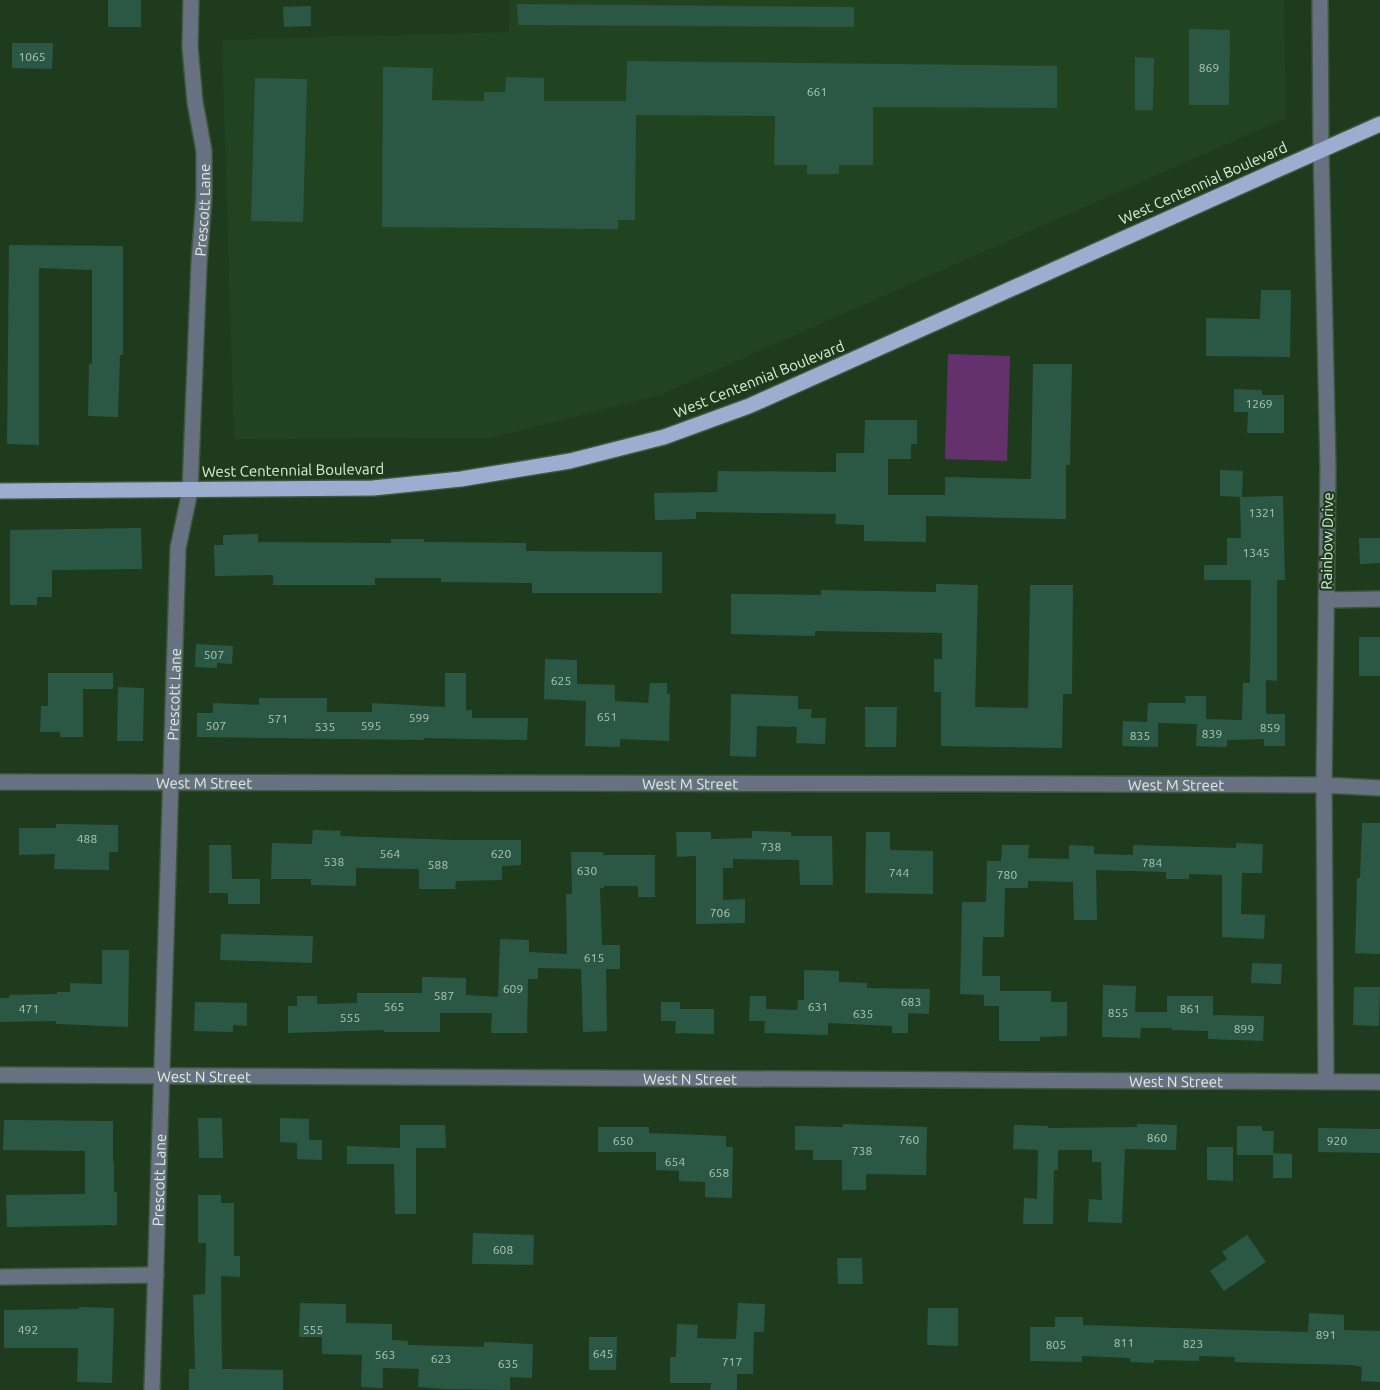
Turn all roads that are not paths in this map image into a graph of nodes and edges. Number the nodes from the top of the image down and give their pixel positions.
1 (190, 0) edge
2 (1320, 0) edge
3 (1380, 124) edge
4 (1320, 149) junction
5 (0, 491) edge
6 (190, 491) junction
7 (1380, 599) edge
8 (1326, 600) junction
9 (0, 782) edge
10 (171, 782) junction
11 (1324, 785) junction
12 (1380, 788) edge
13 (0, 1075) edge
14 (161, 1075) junction
15 (1326, 1082) junction
16 (1380, 1082) edge
17 (156, 1275) junction
18 (0, 1277) edge
19 (152, 1390) edge

1 - 6 street, Prescott Lane
2 - 4 street, Rainbow Drive
3 - 4 main road, West Centennial Boulevard
4 - 6 main road, West Centennial Boulevard
4 - 8 street, Rainbow Drive
5 - 6 main road, West Centennial Boulevard
6 - 10 street, Prescott Lane
7 - 8 street
8 - 11 street, Rainbow Drive
9 - 10 street, West M Street
10 - 11 street, West M Street
10 - 14 street, Prescott Lane
11 - 12 street, West M Street
11 - 15 street, Rainbow Drive
13 - 14 street, West N Street
14 - 15 street, West N Street
14 - 17 street, Prescott Lane
15 - 16 street, West N Street
17 - 18 street
17 - 19 street, Prescott Lane

